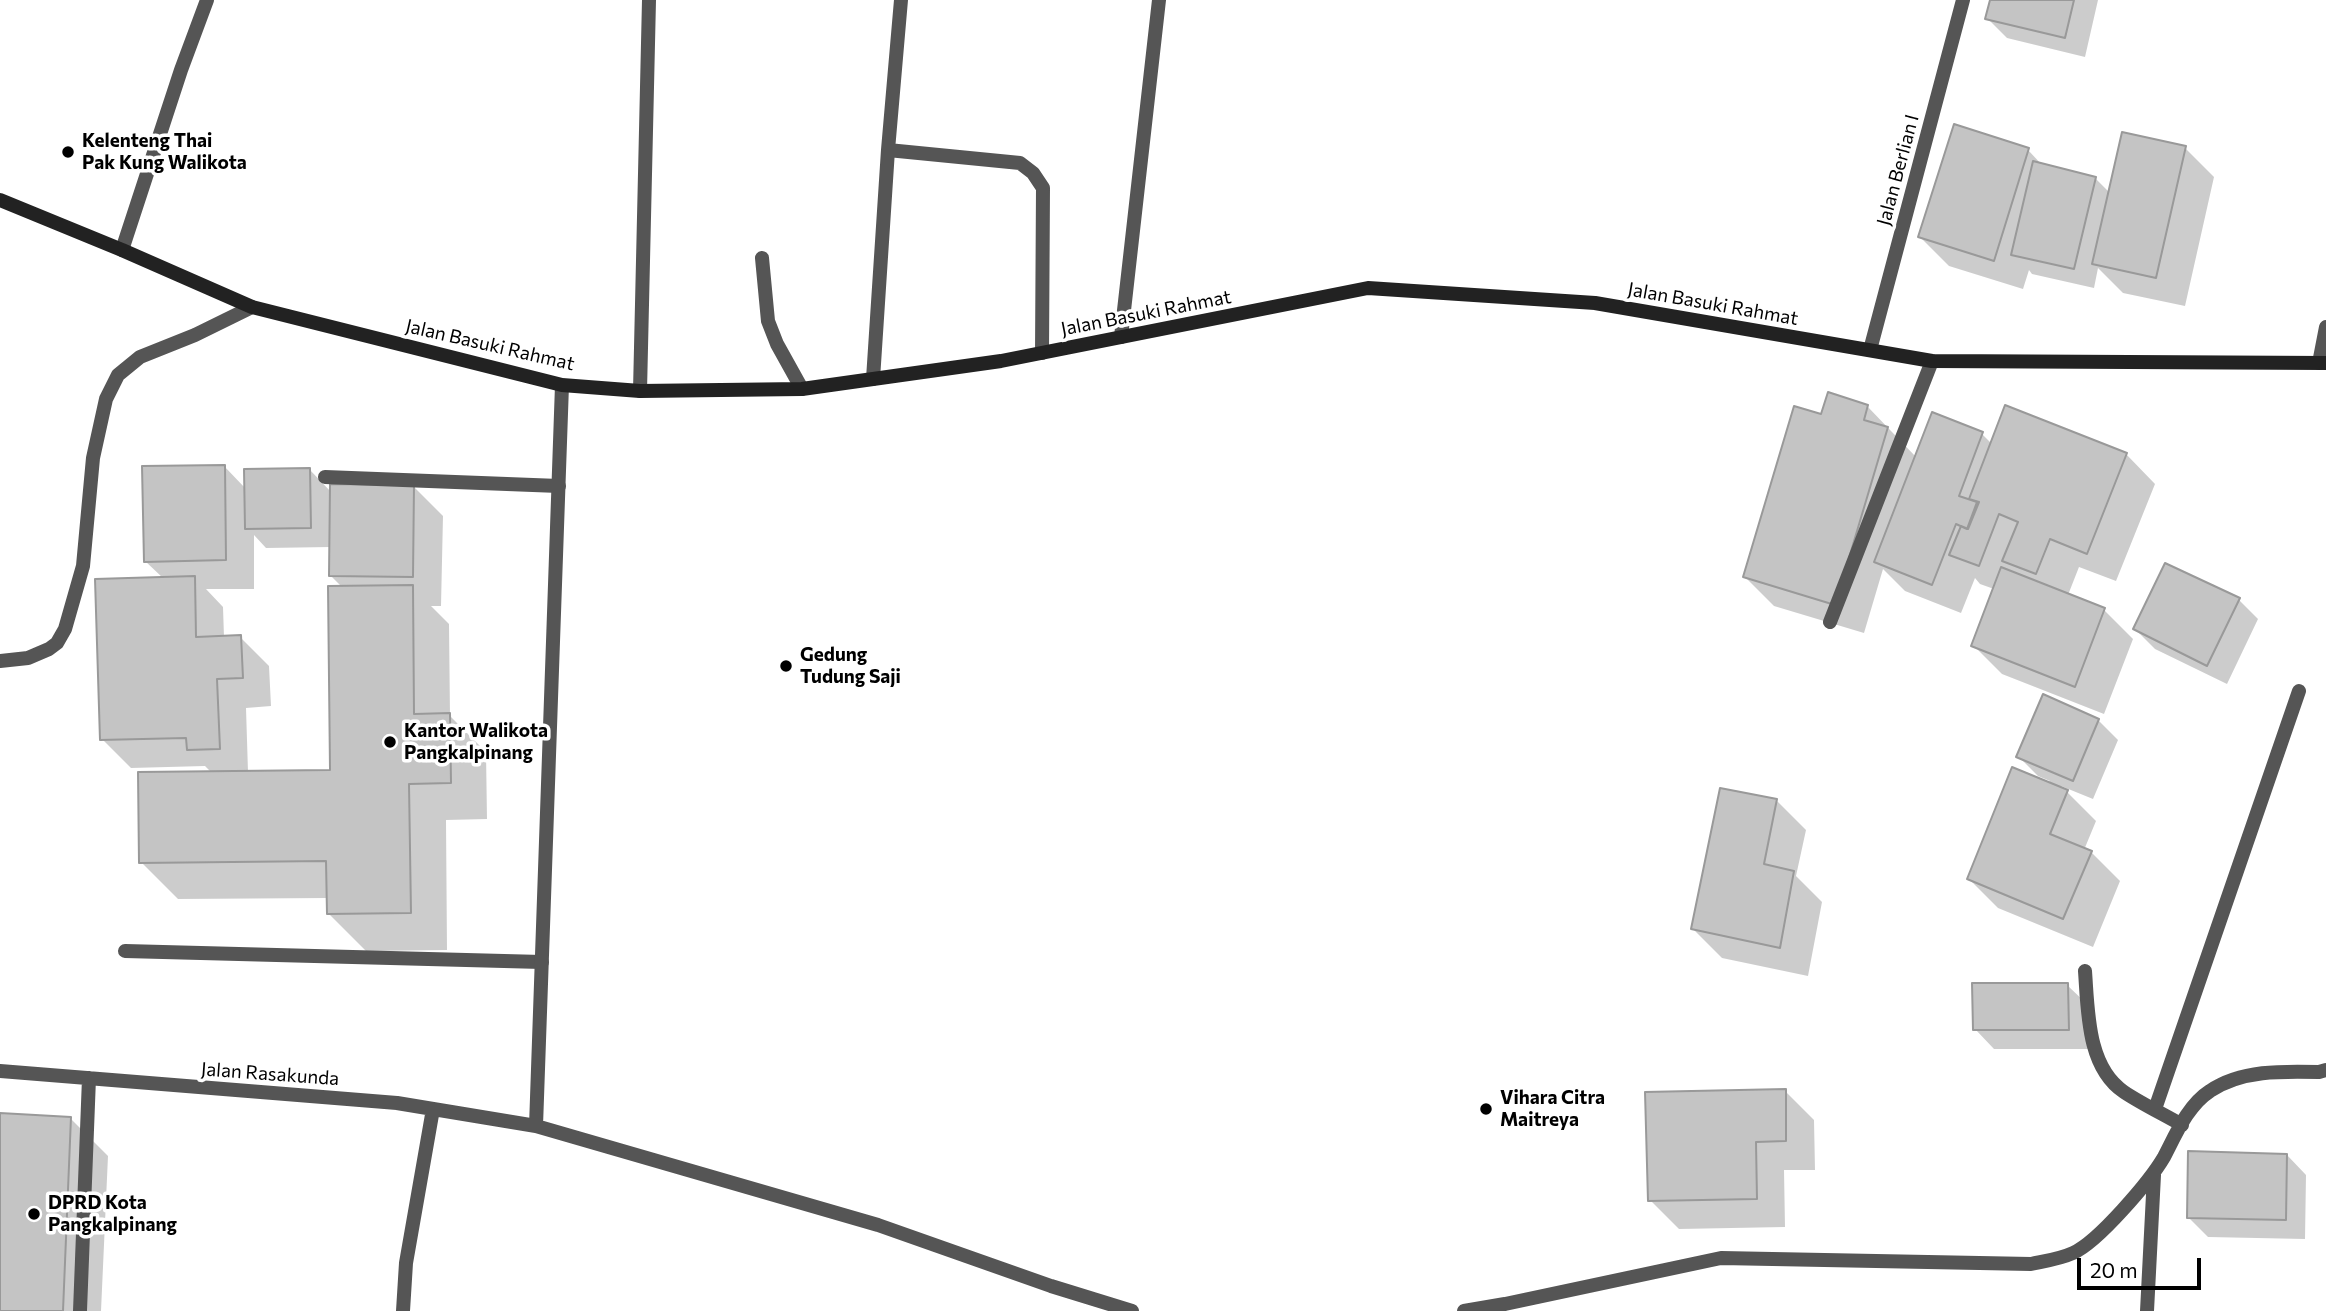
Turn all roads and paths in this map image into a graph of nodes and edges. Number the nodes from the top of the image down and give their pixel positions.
1 (207, 0) edge
2 (649, 0) edge
3 (901, 0) edge
4 (1158, 0) edge
5 (1963, 0) edge
6 (888, 150) junction
7 (0, 200) edge
8 (122, 250) junction
9 (762, 258) dead end
10 (251, 307) junction
11 (2326, 327) edge
12 (1121, 337) junction
13 (1870, 350) junction
14 (1042, 353) junction
15 (1932, 361) junction
16 (2322, 363) edge
17 (873, 379) junction
18 (562, 385) junction
19 (802, 389) junction
20 (640, 391) junction
21 (324, 477) dead end
22 (559, 486) junction
23 (1830, 622) dead end
24 (0, 662) edge
25 (2299, 691) dead end
26 (125, 951) dead end
27 (542, 962) junction
28 (2085, 971) dead end
29 (2326, 1070) edge
30 (0, 1071) edge
31 (89, 1078) junction
32 (433, 1109) junction
33 (2155, 1109) junction
34 (2182, 1125) junction
35 (536, 1126) junction
36 (2154, 1175) junction
37 (80, 1311) edge
38 (403, 1311) edge
39 (1132, 1311) edge
40 (1464, 1311) edge
41 (2147, 1311) edge

1 - 8 street
2 - 20 street
3 - 6 street
4 - 12 street
5 - 13 street, Jalan Berlian I
6 - 14 street
6 - 17 street
7 - 8 street, Jalan Basuki Rahmat
8 - 10 street, Jalan Basuki Rahmat
9 - 19 street
10 - 18 street, Jalan Basuki Rahmat
10 - 24 street
11 - 16 street
12 - 13 street, Jalan Basuki Rahmat
12 - 14 street, Jalan Basuki Rahmat
13 - 15 street, Jalan Basuki Rahmat
14 - 17 street, Jalan Basuki Rahmat
15 - 16 street, Jalan Basuki Rahmat
15 - 23 street
17 - 19 street, Jalan Basuki Rahmat
18 - 20 street, Jalan Basuki Rahmat
18 - 22 street
19 - 20 street, Jalan Basuki Rahmat
21 - 22 street
22 - 27 street
25 - 33 street
26 - 27 street
27 - 35 street
28 - 33 street
29 - 34 street
30 - 31 street, Jalan Rasakunda
31 - 32 street, Jalan Rasakunda
31 - 37 street
32 - 35 street, Jalan Rasakunda
32 - 38 street
33 - 34 street
34 - 36 street
35 - 39 street, Jalan Rasakunda
36 - 40 street
36 - 41 street

